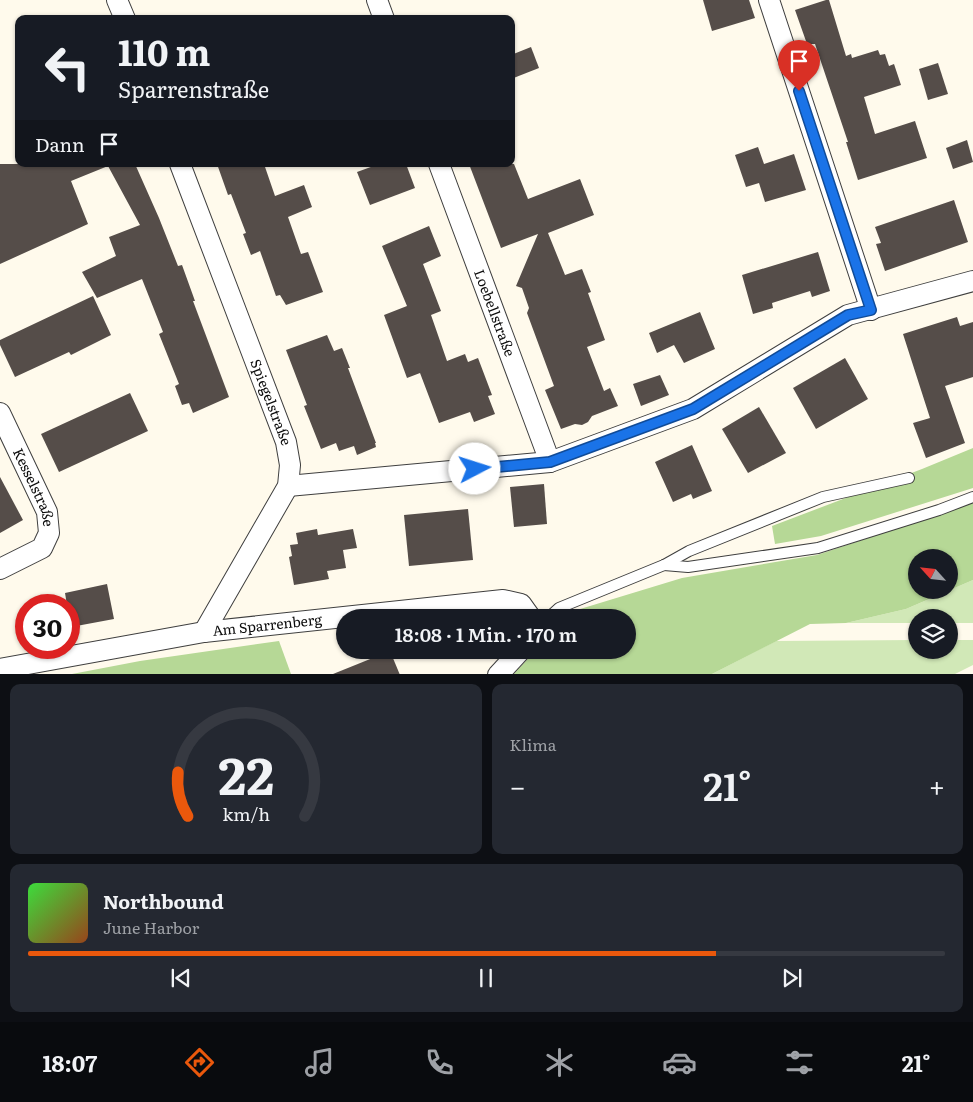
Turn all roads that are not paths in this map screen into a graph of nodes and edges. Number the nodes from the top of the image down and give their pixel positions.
1 (117, 0) edge
2 (377, 0) edge
3 (769, 0) edge
4 (123, 15) edge
5 (383, 15) edge
6 (181, 167) edge
7 (439, 167) edge
8 (973, 281) edge
9 (871, 310) junction
10 (0, 413) edge
11 (550, 462) junction
12 (909, 478) dead end
13 (288, 486) junction
14 (973, 497) edge
15 (664, 565) junction
16 (0, 569) edge
17 (419, 609) edge
18 (525, 609) edge
19 (558, 609) edge
20 (336, 618) edge
21 (204, 632) junction
22 (512, 659) edge
23 (0, 669) edge
24 (498, 674) edge

1 - 4 street
2 - 5 street
3 - 9 street
6 - 13 street, Spiegelstraße
7 - 11 street, Loebellstraße
8 - 9 street
9 - 11 street
10 - 16 street, Kesselstraße
11 - 13 street
12 - 15 lane
13 - 21 street, Spiegelstraße
14 - 15 lane
15 - 19 lane
17 - 18 street, Am Sparrenberg
20 - 21 street, Am Sparrenberg
21 - 23 street, Am Sparrenberg
22 - 24 street

